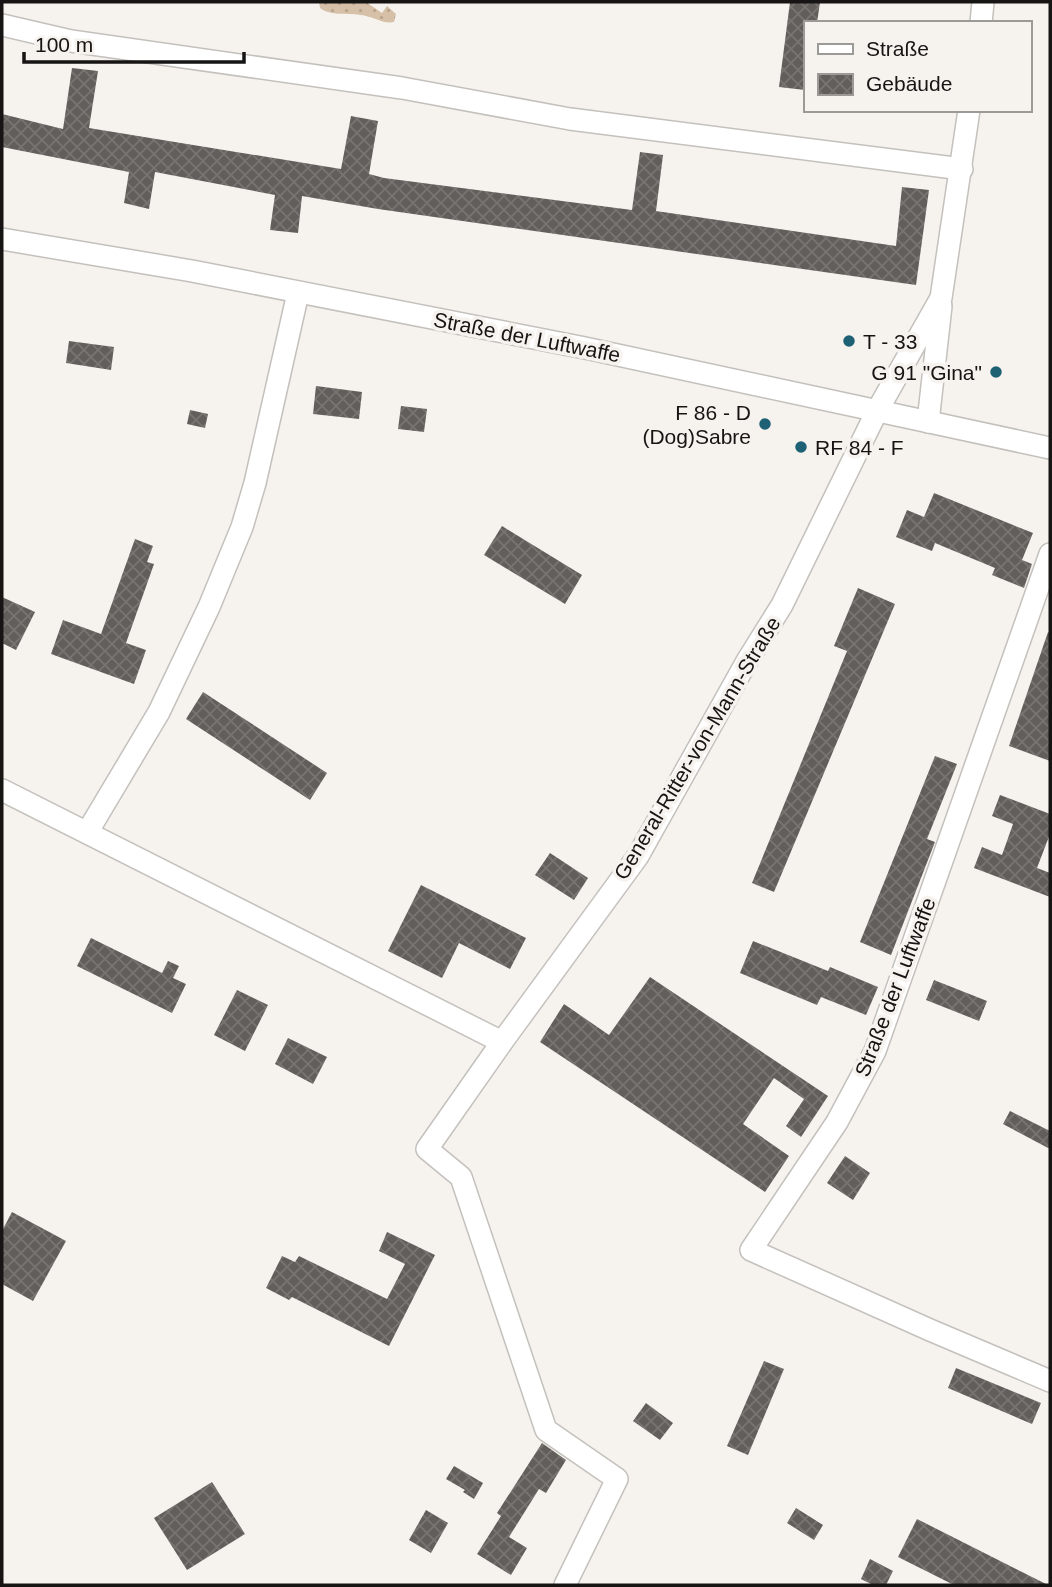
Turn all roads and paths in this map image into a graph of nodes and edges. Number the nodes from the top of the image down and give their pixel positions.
1 (984, 2) edge
2 (981, 21) edge
3 (2, 25) edge
4 (970, 112) edge
5 (962, 169) junction
6 (2, 239) edge
7 (298, 293) junction
8 (942, 298) junction
9 (877, 411) junction
10 (928, 422) junction
11 (1050, 448) edge
12 (1050, 554) edge
13 (2, 790) edge
14 (88, 831) junction
15 (502, 1042) junction
16 (1050, 1381) edge
17 (565, 1585) edge

1 - 2 street
3 - 5 street
4 - 5 street, General-Ritter-von-Mann-Straße
5 - 8 street, General-Ritter-von-Mann-Straße
6 - 7 street, Straße der Luftwaffe
7 - 9 street, Straße der Luftwaffe
7 - 14 street
8 - 9 street, General-Ritter-von-Mann-Straße
8 - 10 street
9 - 10 street, Straße der Luftwaffe
9 - 15 street, General-Ritter-von-Mann-Straße
10 - 11 street, Straße der Luftwaffe
12 - 16 street, Straße der Luftwaffe
13 - 14 street
14 - 15 street
15 - 17 street, General-Ritter-von-Mann-Straße

